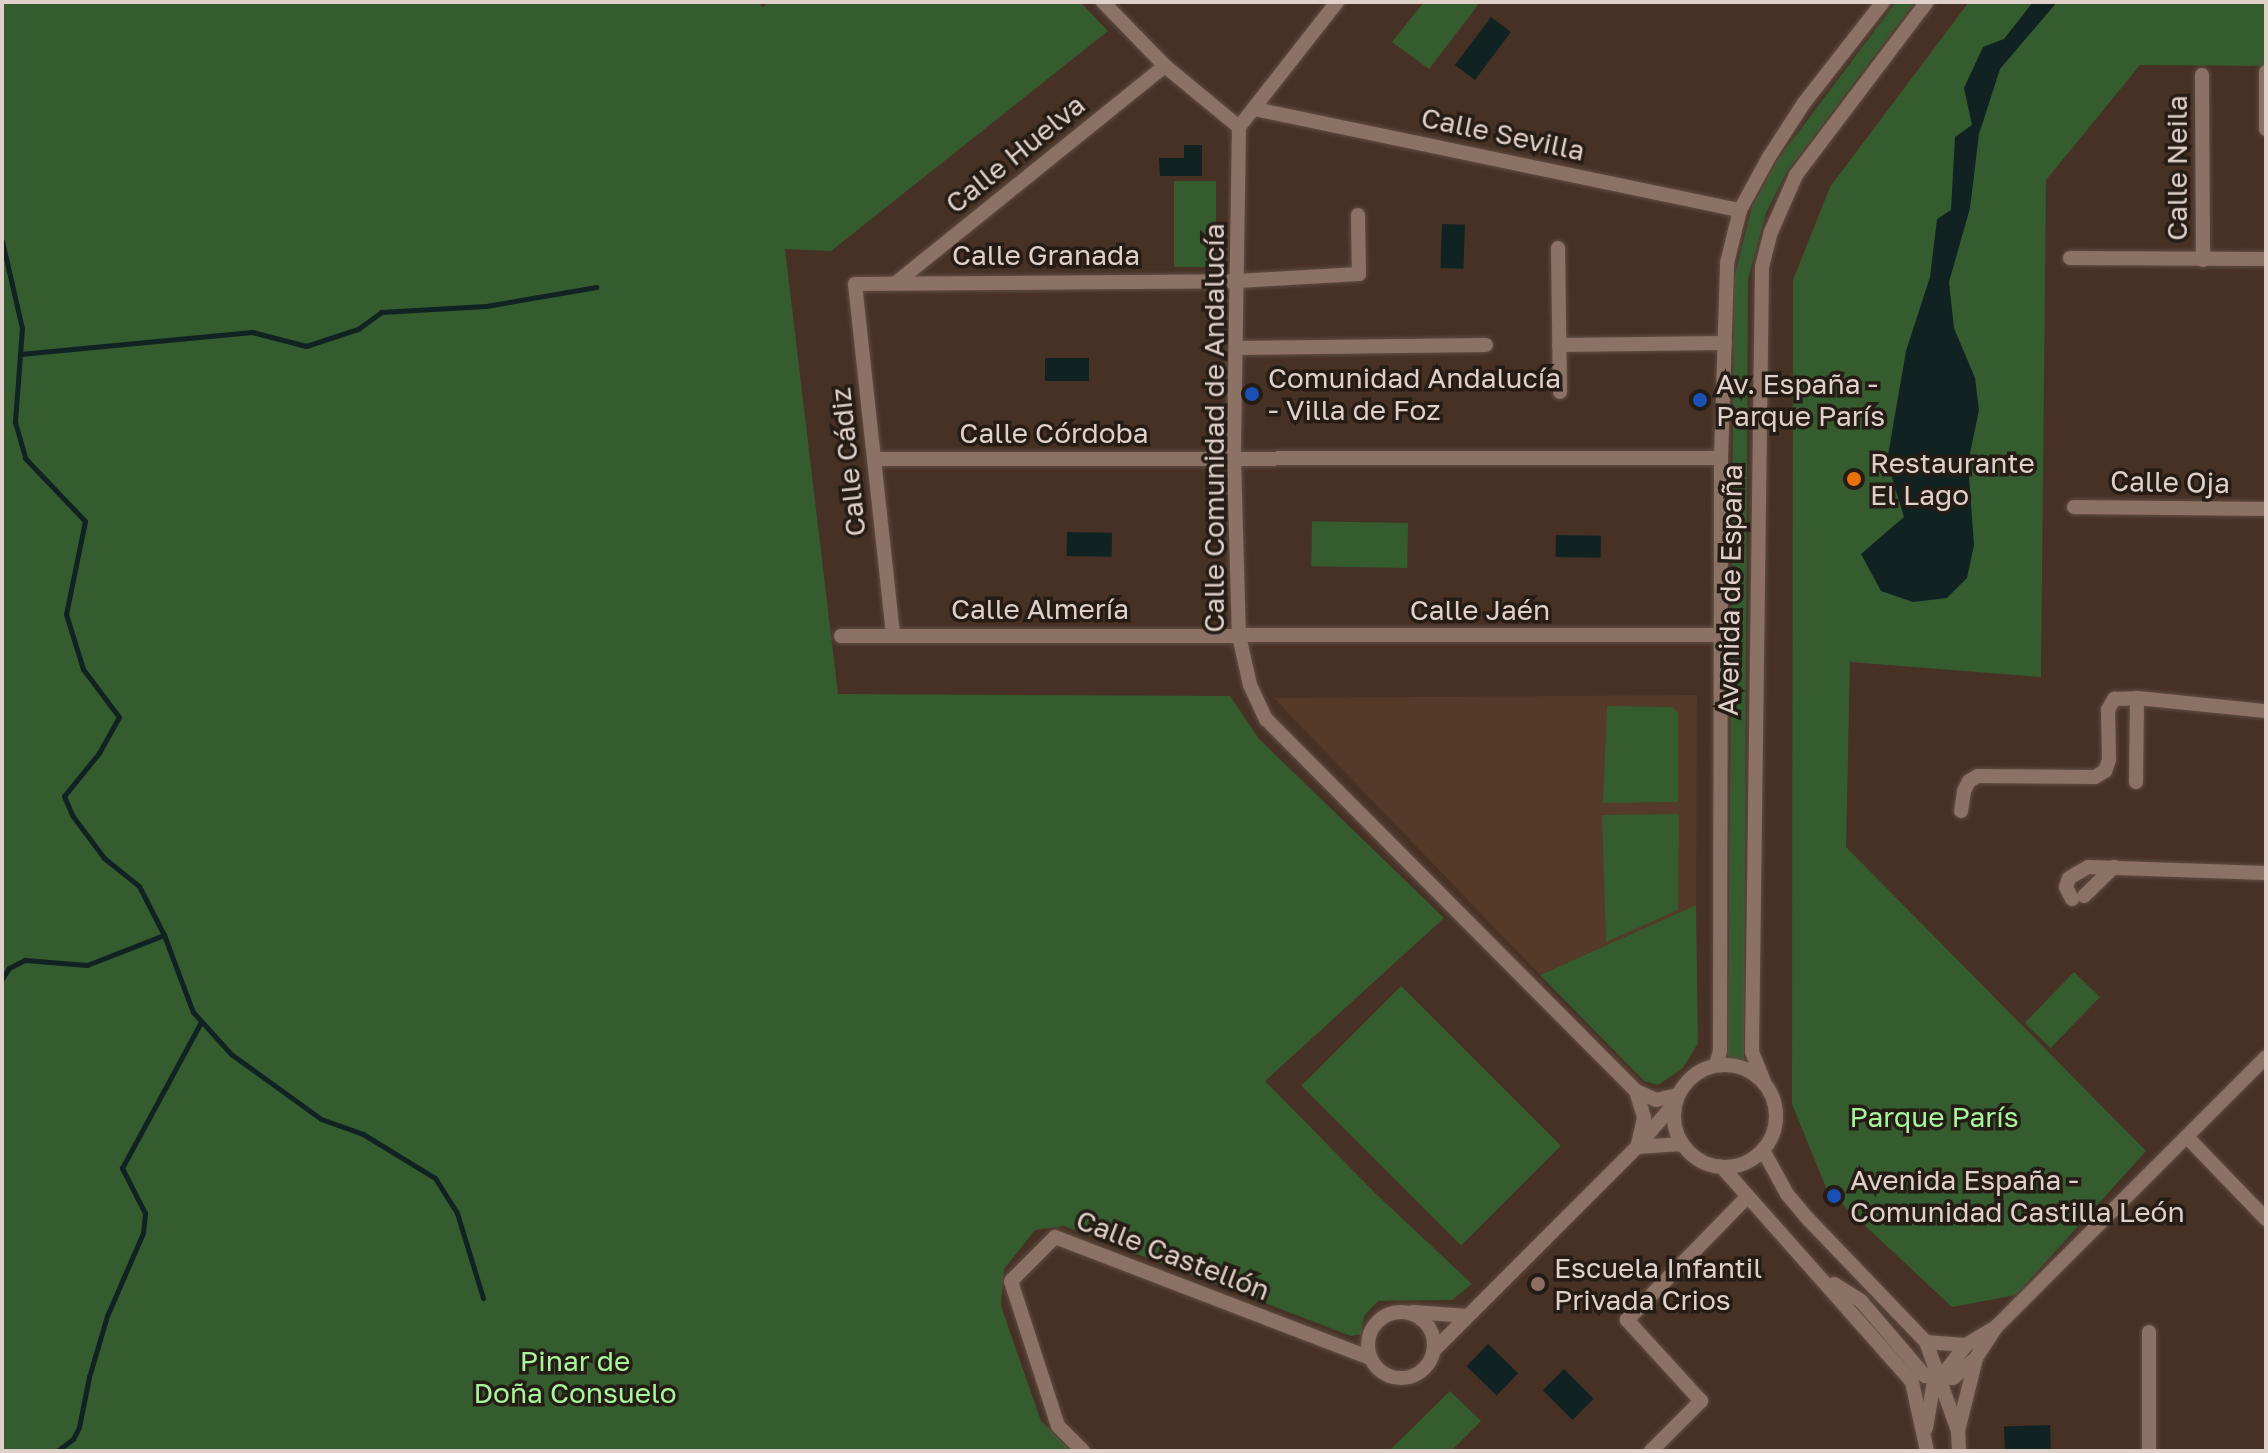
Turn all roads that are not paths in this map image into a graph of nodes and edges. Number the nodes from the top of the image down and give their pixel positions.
1 (1103, 2) edge
2 (1337, 2) edge
3 (1883, 2) edge
4 (1927, 2) edge
5 (1165, 66) junction
6 (2266, 72) edge
7 (2202, 75) dead end
8 (1255, 109) junction
9 (1239, 127) junction
10 (2266, 129) edge
11 (1740, 210) junction
12 (1358, 215) dead end
13 (1558, 248) dead end
14 (2070, 258) dead end
15 (2266, 259) edge
16 (2203, 260) junction
17 (1237, 281) junction
18 (897, 282) junction
19 (855, 284) joint
20 (1725, 343) junction
21 (1486, 345) dead end
22 (1559, 345) junction
23 (1236, 348) junction
24 (1560, 392) dead end
25 (1721, 458) junction
26 (874, 459) junction
27 (1234, 460) junction
28 (2074, 507) dead end
29 (2266, 509) edge
30 (893, 634) junction
31 (1721, 635) junction
32 (841, 636) dead end
33 (1239, 636) junction
34 (2137, 698) junction
35 (2266, 711) edge
36 (2136, 782) dead end
37 (1961, 811) dead end
38 (2114, 867) junction
39 (2266, 873) edge
40 (2266, 1057) edge
41 (1716, 1065) junction
42 (1765, 1084) junction
43 (1636, 1091) junction
44 (1677, 1099) junction
45 (2187, 1137) junction
46 (1682, 1144) junction
47 (1637, 1147) junction
48 (1763, 1150) junction
49 (1722, 1167) junction
50 (1746, 1198) junction
51 (2266, 1219) edge
52 (1820, 1276) junction
53 (1409, 1312) junction
54 (1468, 1316) junction
55 (1997, 1326) junction
56 (2149, 1332) dead end
57 (1926, 1342) junction
58 (1966, 1345) junction
59 (1434, 1350) junction
60 (1371, 1358) junction
61 (1976, 1358) junction
62 (1940, 1377) junction
63 (1958, 1431) junction
64 (1925, 1433) junction
65 (1083, 1451) edge
66 (1651, 1451) edge
67 (1927, 1451) edge
68 (1959, 1451) edge
69 (2149, 1451) edge

1 - 5 street
2 - 8 street
3 - 11 street, Avenida de España
4 - 42 street, Avenida de España
5 - 9 street
5 - 18 street, Calle Huelva
6 - 10 street
7 - 16 street, Calle Neila
8 - 9 street
8 - 11 street, Calle Sevilla
9 - 17 street, Calle Comunidad de Andalucía
11 - 20 street, Avenida de España
12 - 17 street, Calle Granada
13 - 22 street
14 - 16 street, Calle Neila
15 - 16 street, Calle Neila
17 - 18 street, Calle Granada
17 - 23 street, Calle Comunidad de Andalucía
18 - 19 street, Calle Granada
19 - 26 street, Calle Cádiz
20 - 22 street
20 - 25 street, Avenida de España
21 - 23 street
22 - 24 street
23 - 27 street, Calle Comunidad de Andalucía
25 - 27 street, Calle Córdoba
25 - 31 street, Avenida de España
26 - 27 street, Calle Córdoba
26 - 30 street, Calle Cádiz
27 - 33 street, Calle Comunidad de Andalucía
28 - 29 street, Calle Oja
30 - 32 street, Calle Almería
30 - 33 street, Calle Almería
31 - 33 street, Calle Jaén
31 - 41 street, Avenida de España
33 - 43 street, Calle Comunidad de Andalucía
34 - 35 street
34 - 36 street
34 - 37 street
38 - 38 street
38 - 39 street
40 - 45 street
41 - 42 street
41 - 44 street
42 - 48 street
43 - 44 street
43 - 47 street
44 - 46 street
44 - 47 street
45 - 51 street
45 - 55 street
46 - 47 street
46 - 49 street
47 - 54 street
48 - 49 street
48 - 57 street
49 - 50 street
50 - 52 street
50 - 66 street
52 - 62 street
52 - 64 street
53 - 54 street
53 - 59 street
53 - 60 street
54 - 59 street
55 - 58 street
55 - 61 street
56 - 69 street
57 - 58 street
57 - 62 street
58 - 62 street
59 - 60 street
60 - 65 street, Calle Castellón
61 - 62 street
61 - 63 street
62 - 63 street
62 - 64 street
63 - 68 street
64 - 67 street

